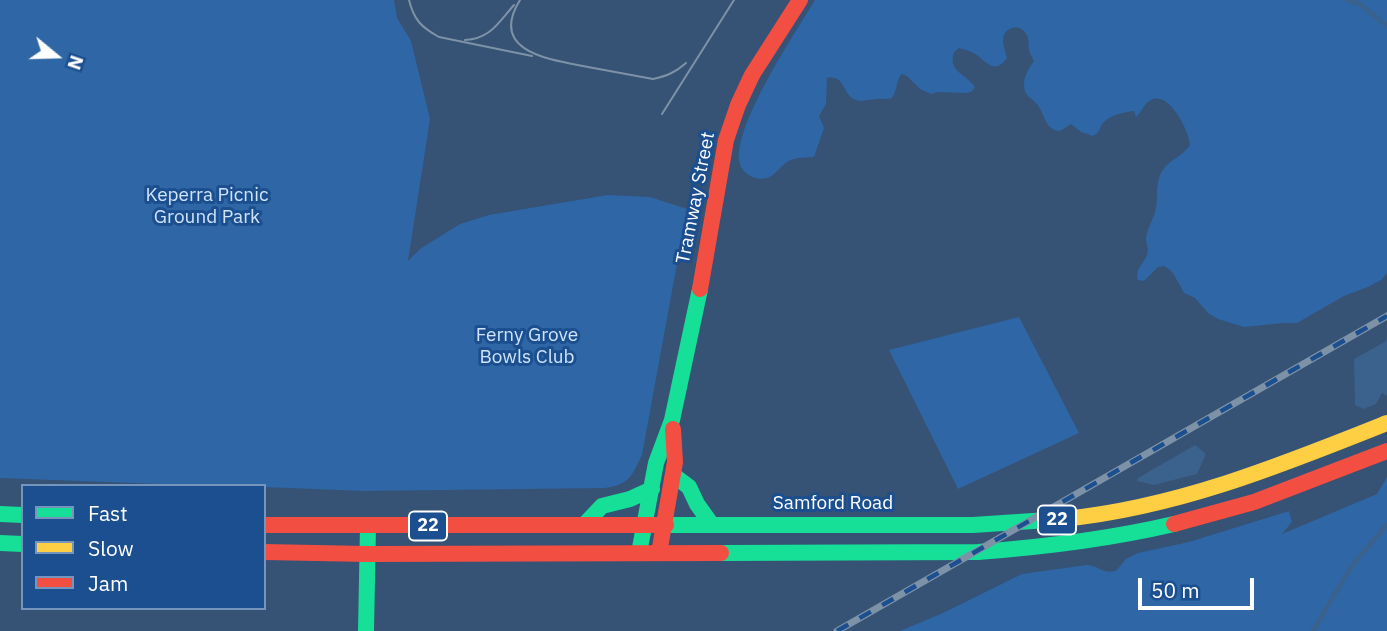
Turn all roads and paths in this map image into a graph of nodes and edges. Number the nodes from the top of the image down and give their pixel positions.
1 (800, 0) edge
2 (672, 420) junction
3 (1387, 423) edge
4 (1387, 451) edge
5 (673, 475) junction
6 (652, 489) junction
7 (0, 514) edge
8 (21, 515) edge
9 (266, 525) edge
10 (584, 525) junction
11 (644, 525) junction
12 (664, 525) junction
13 (712, 525) junction
14 (368, 526) junction
15 (0, 543) edge
16 (21, 544) edge
17 (266, 552) edge
18 (659, 553) junction
19 (367, 554) junction
20 (639, 554) junction
21 (366, 631) edge

1 - 2 main road, Tramway Street
2 - 5 main road, Tramway Street
2 - 6 main road, Tramway Street
3 - 13 main road, Samford Road / 22
4 - 18 main road, 22
5 - 12 main road, Tramway Street
5 - 13 main road
6 - 10 main road
6 - 11 main road, Tramway Street
7 - 8 main road
9 - 14 main road, Samford Road / 22
10 - 11 main road, Samford Road / 22
10 - 14 main road, Samford Road / 22
11 - 12 main road, Samford Road / 22
11 - 20 main road, Tramway Street
12 - 13 main road, Samford Road / 22
12 - 18 main road, Tramway Street
14 - 19 main road
15 - 16 main road
17 - 19 main road, 22
18 - 20 main road, 22
19 - 20 main road, 22
19 - 21 main road

